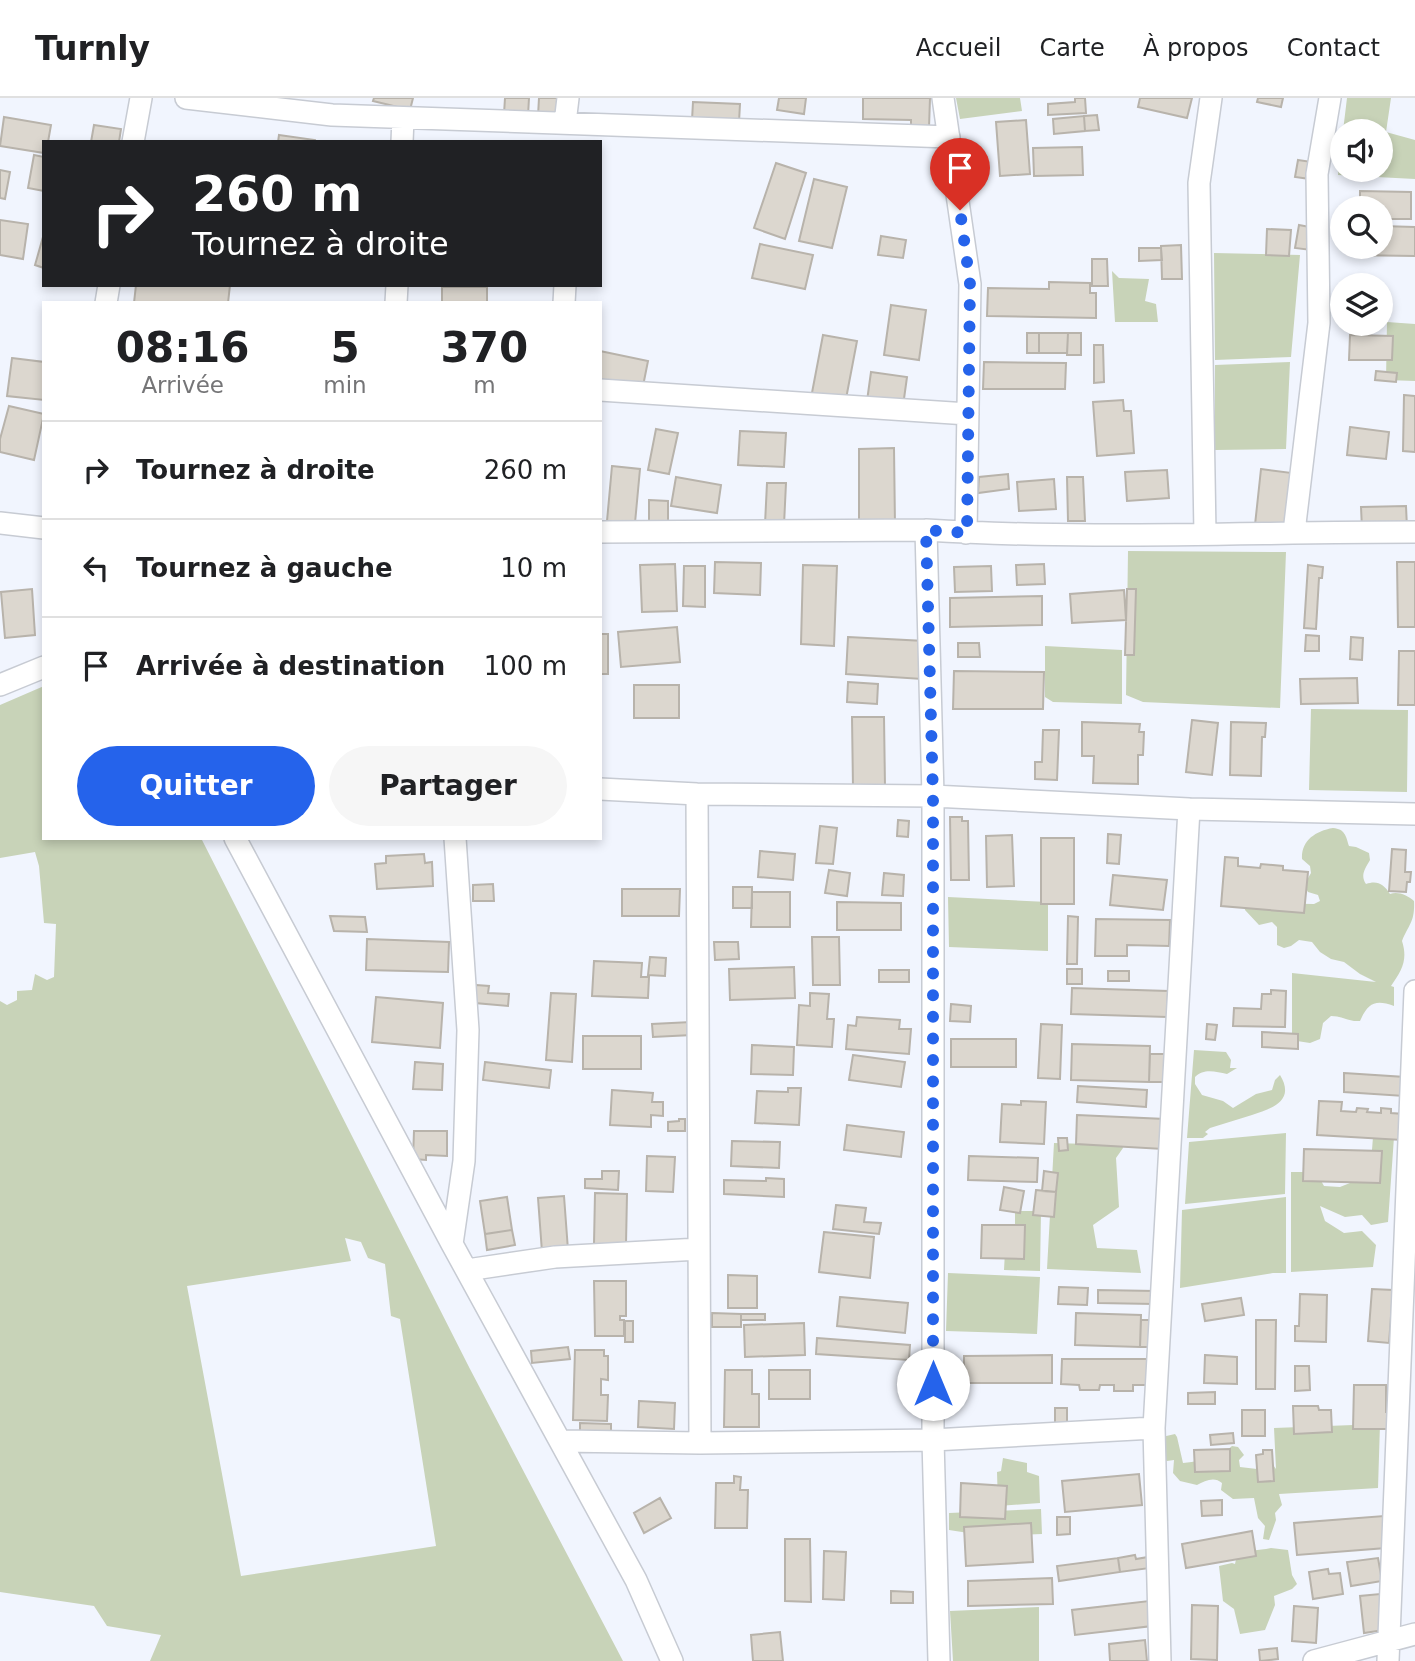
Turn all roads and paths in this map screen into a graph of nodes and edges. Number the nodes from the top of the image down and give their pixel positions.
1 (141, 98) edge
2 (186, 98) edge
3 (568, 98) edge
4 (943, 98) edge
5 (1212, 98) edge
6 (1330, 98) edge
7 (334, 107) edge
8 (403, 118) junction
9 (574, 130) edge
10 (949, 137) junction
11 (133, 140) edge
12 (402, 140) edge
13 (602, 390) edge
14 (968, 414) junction
15 (0, 523) edge
16 (42, 528) edge
17 (926, 530) junction
18 (602, 532) edge
19 (1294, 532) junction
20 (1415, 532) edge
21 (967, 533) junction
22 (1205, 534) junction
23 (42, 668) edge
24 (0, 685) edge
25 (602, 789) edge
26 (697, 794) junction
27 (933, 796) junction
28 (1189, 809) junction
29 (1415, 814) edge
30 (236, 840) edge
31 (455, 840) edge
32 (1415, 991) edge
33 (452, 1244) junction
34 (699, 1250) junction
35 (467, 1270) junction
36 (1154, 1428) junction
37 (933, 1440) junction
38 (561, 1441) junction
39 (700, 1443) junction
40 (1415, 1634) edge
41 (1388, 1651) edge
42 (672, 1661) edge
43 (939, 1661) edge
44 (1160, 1661) edge
45 (1314, 1661) edge

1 - 11 street
2 - 7 street
3 - 9 street
4 - 10 street
5 - 22 street
6 - 19 street
7 - 8 street
8 - 9 street
8 - 12 street
9 - 10 street
10 - 14 street
13 - 14 street
14 - 21 street
15 - 16 street
17 - 18 street
17 - 21 street
17 - 27 street
19 - 20 street
19 - 22 street
21 - 22 street
23 - 24 street
25 - 26 street
26 - 27 street
26 - 34 street
27 - 28 street
27 - 37 street
28 - 29 street
28 - 36 street
30 - 33 street
31 - 33 street
32 - 41 street
33 - 35 street
34 - 35 street
34 - 39 street
35 - 38 street
36 - 37 street
36 - 44 street
37 - 39 street
37 - 43 street
38 - 39 street
38 - 42 street
40 - 41 street
41 - 45 street

